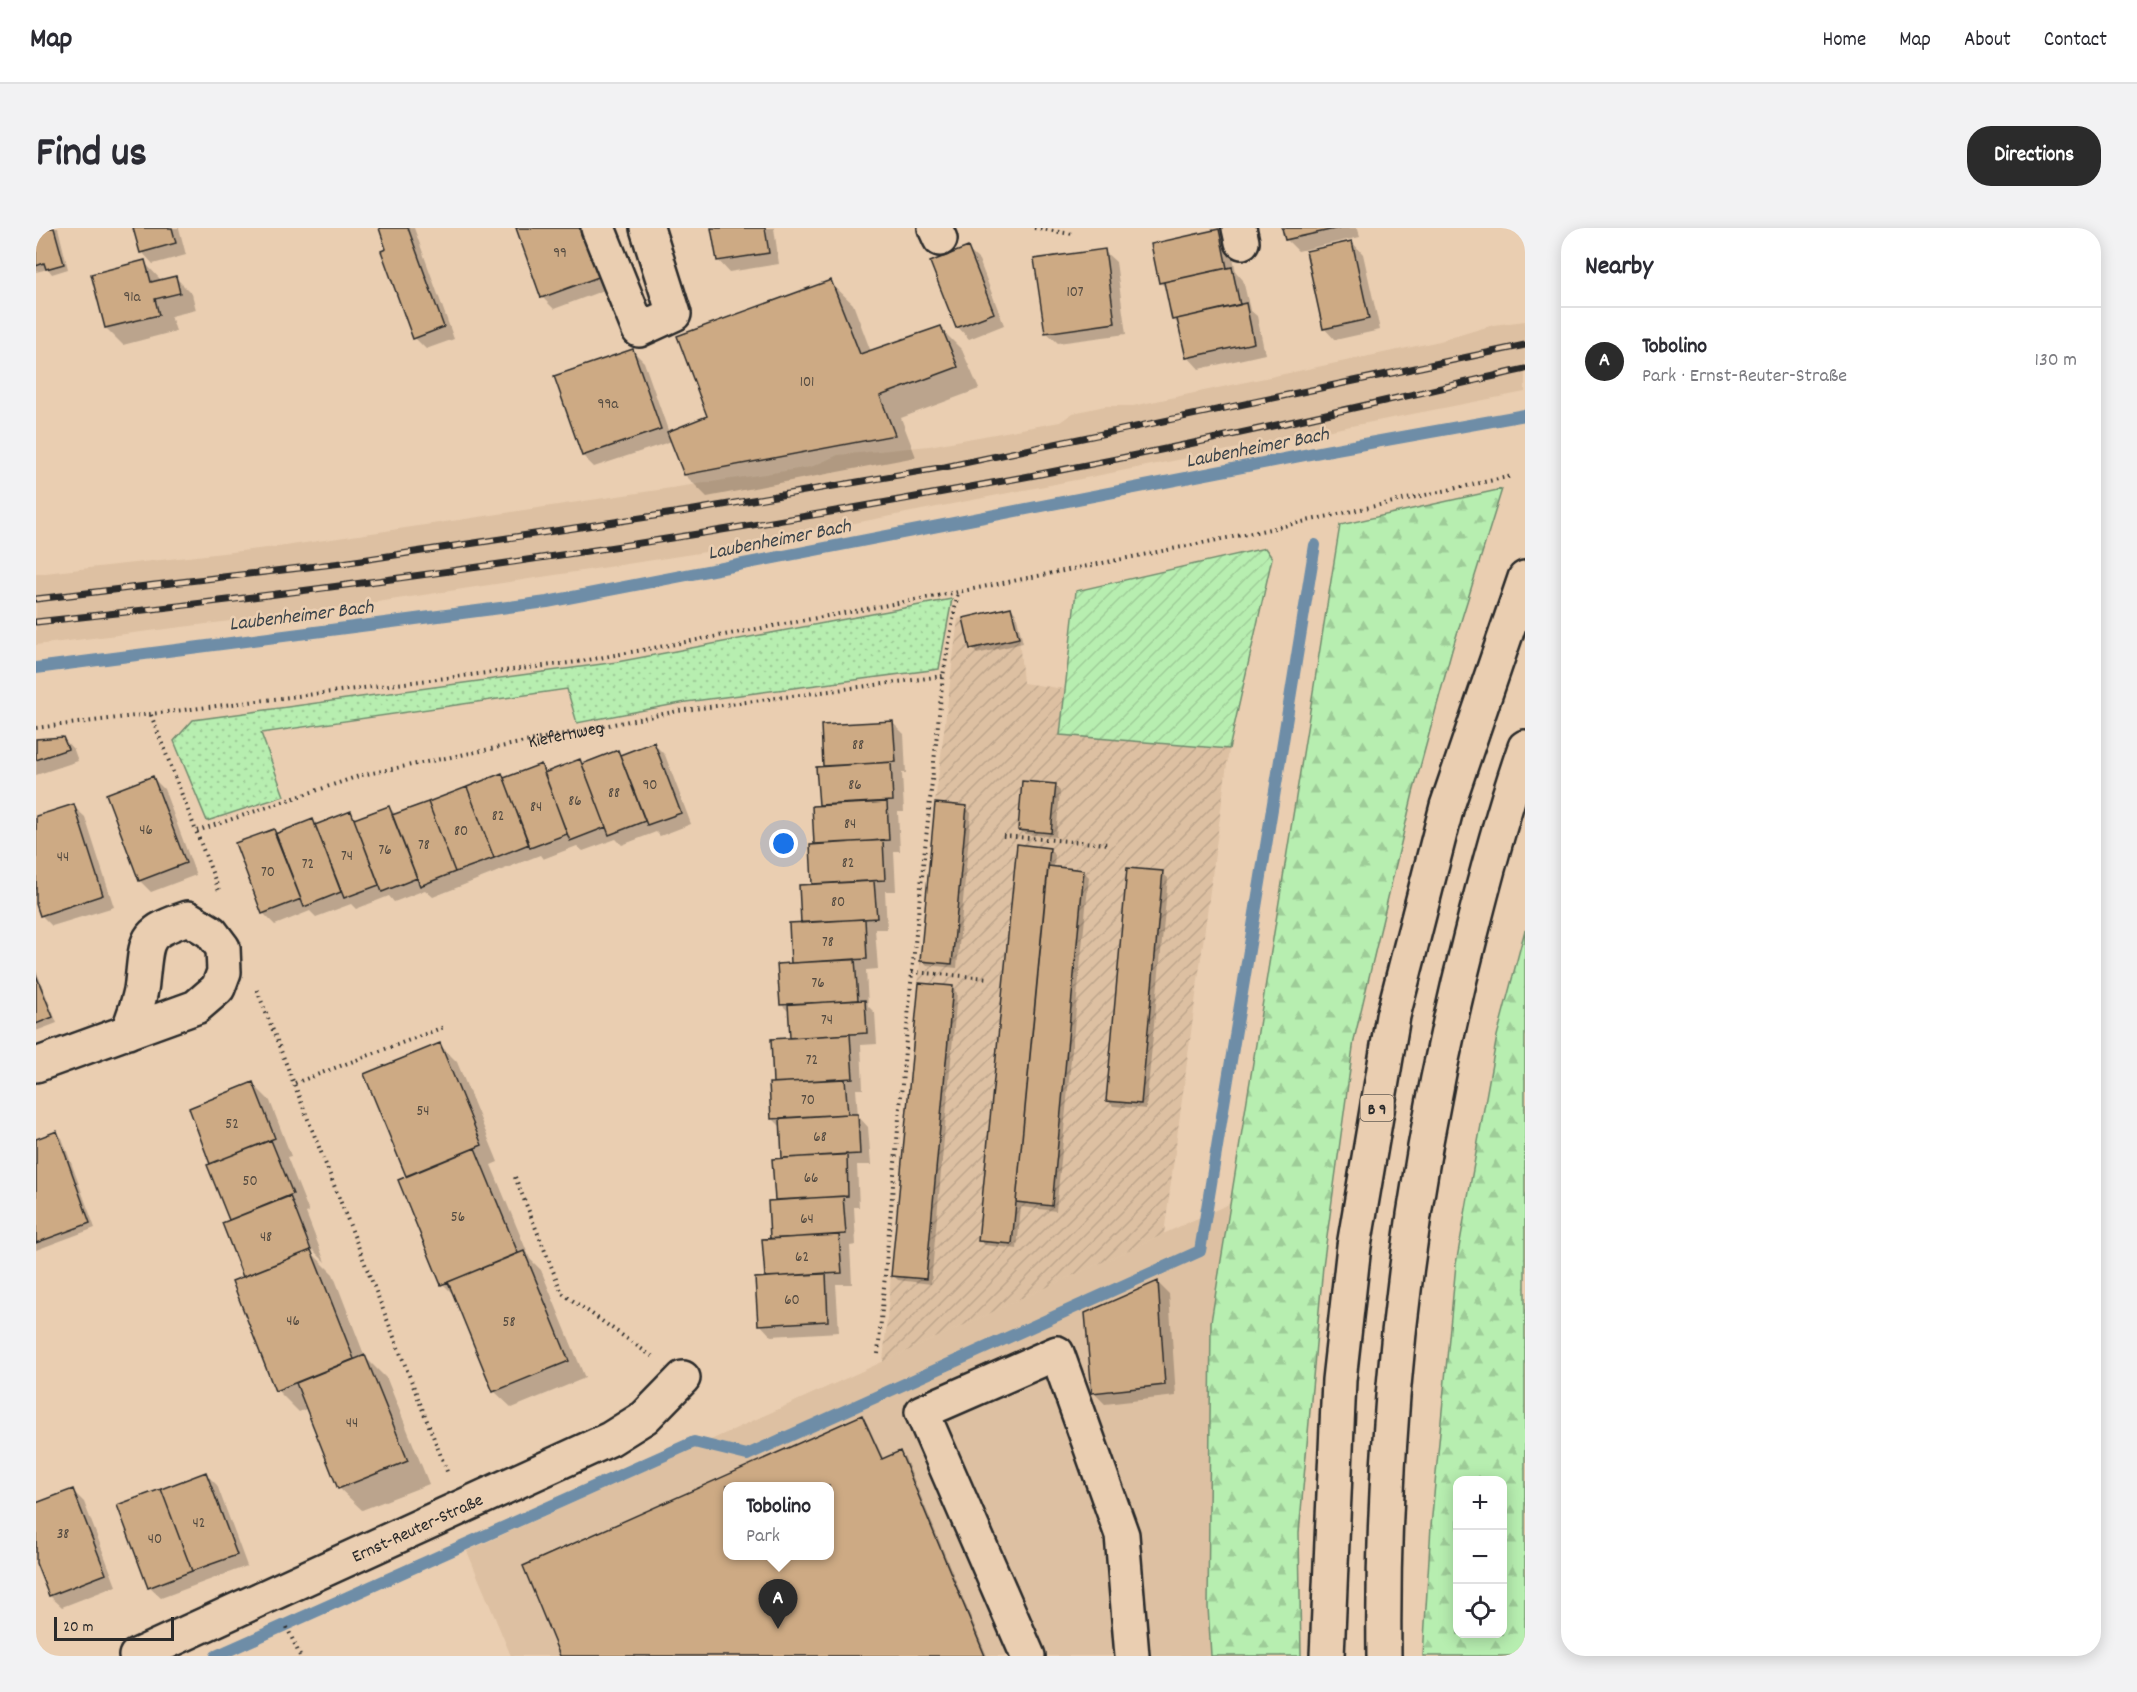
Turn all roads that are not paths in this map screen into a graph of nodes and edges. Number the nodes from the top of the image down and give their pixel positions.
1 (598, 228) edge
2 (647, 228) edge
3 (1525, 579) edge
4 (1525, 747) edge
5 (128, 1032) dead end
6 (36, 1065) edge
7 (683, 1378) road end
8 (136, 1656) edge
9 (1028, 1656) edge
10 (1132, 1656) edge
11 (1327, 1656) edge
12 (1384, 1656) edge

1 - 2 main road
3 - 11 main road, B 9
4 - 12 main road
5 - 6 main road
7 - 8 main road, Ernst-Reuter-Straße
9 - 10 main road

